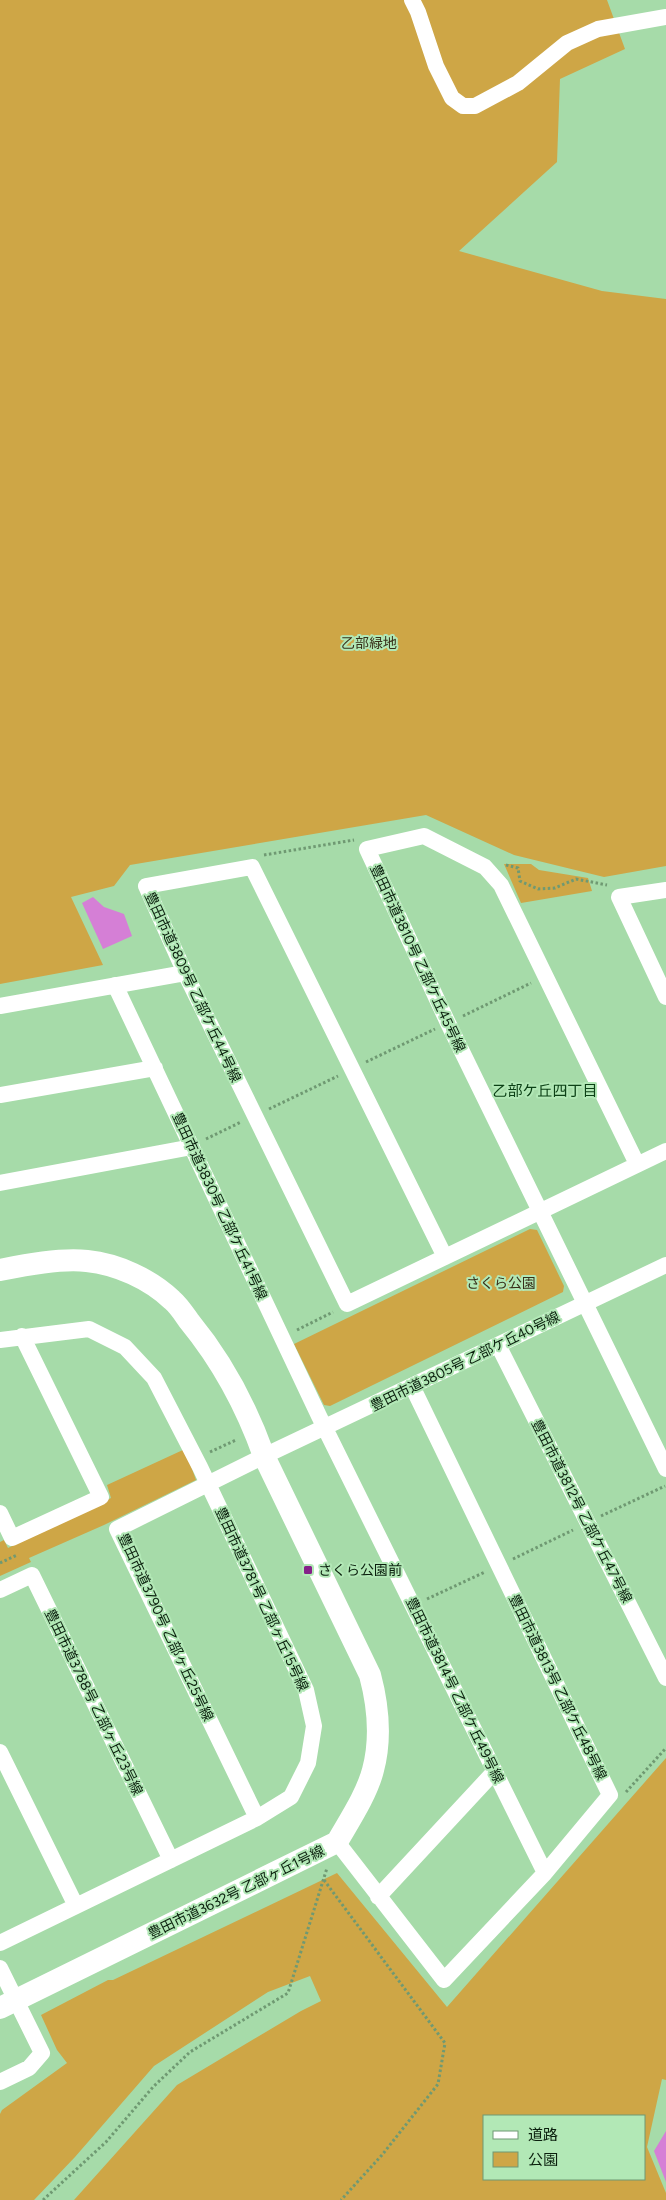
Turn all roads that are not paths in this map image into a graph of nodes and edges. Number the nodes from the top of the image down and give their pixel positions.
1 (412, 0) edge
2 (666, 17) edge
3 (666, 890) edge
4 (185, 973) junction
5 (115, 985) junction
6 (666, 996) edge
7 (0, 1006) edge
8 (155, 1068) junction
9 (0, 1095) edge
10 (199, 1143) junction
11 (666, 1150) edge
12 (637, 1164) junction
13 (0, 1183) edge
14 (540, 1212) junction
15 (445, 1257) junction
16 (666, 1265) edge
17 (0, 1270) edge
18 (585, 1304) junction
19 (22, 1336) junction
20 (0, 1340) edge
21 (498, 1345) junction
22 (412, 1386) junction
23 (325, 1427) junction
24 (255, 1443) junction
25 (666, 1469) edge
26 (208, 1484) junction
27 (0, 1513) edge
28 (0, 1590) edge
29 (666, 1678) edge
30 (0, 1752) edge
31 (495, 1771) junction
32 (257, 1818) junction
33 (333, 1852) junction
34 (171, 1860) junction
35 (545, 1873) junction
36 (378, 1897) junction
37 (76, 1906) junction
38 (0, 1943) edge
39 (0, 1968) edge
40 (8, 2004) edge
41 (0, 2082) edge

1 - 2 street
3 - 6 street
4 - 5 street
4 - 15 street, 豊田市道3809号 乙部ケ丘44号線
4 - 15 street, 豊田市道3809号 乙部ケ丘44号線
5 - 7 street
5 - 8 street, 豊田市道3830号 乙部ケ丘41号線
8 - 9 street
8 - 10 street, 豊田市道3830号 乙部ケ丘41号線
10 - 13 street
10 - 23 street, 豊田市道3830号 乙部ケ丘41号線
11 - 12 street
12 - 14 street
12 - 14 street, 豊田市道3810号 乙部ケ丘45号線
14 - 15 street
14 - 18 street, 豊田市道3810号 乙部ケ丘45号線
16 - 18 street, 豊田市道3805号 乙部ケ丘40号線
17 - 24 street, 豊田市道3632号 乙部ヶ丘1号線
18 - 21 street, 豊田市道3805号 乙部ケ丘40号線
18 - 25 street
19 - 20 street, 豊田市道3781号 乙部ヶ丘15号線
19 - 26 street, 豊田市道3781号 乙部ヶ丘15号線
19 - 27 street
21 - 22 street, 豊田市道3805号 乙部ケ丘40号線
21 - 29 street, 豊田市道3812号 乙部ケ丘47号線
22 - 23 street, 豊田市道3805号 乙部ケ丘40号線
22 - 35 street, 豊田市道3813号 乙部ケ丘48号線
23 - 24 street, 豊田市道3805号 乙部ケ丘40号線
23 - 31 street, 豊田市道3814号 乙部ケ丘49号線
24 - 26 street, 豊田市道3790号 乙部ヶ丘25号線
24 - 33 street, 豊田市道3632号 乙部ヶ丘1号線
26 - 32 street, 豊田市道3781号 乙部ヶ丘15号線
26 - 32 street, 豊田市道3790号 乙部ヶ丘25号線
28 - 34 street, 豊田市道3788号 乙部ヶ丘23号線
30 - 37 street
31 - 35 street, 豊田市道3814号 乙部ケ丘49号線
31 - 36 street
32 - 34 street, 豊田市道3781号 乙部ヶ丘15号線
33 - 36 street, 豊田市道3813号 乙部ケ丘48号線
33 - 40 street, 豊田市道3632号 乙部ヶ丘1号線
34 - 37 street, 豊田市道3781号 乙部ヶ丘15号線
35 - 36 street, 豊田市道3813号 乙部ケ丘48号線
37 - 38 street, 豊田市道3781号 乙部ヶ丘15号線
39 - 40 street
40 - 41 street

